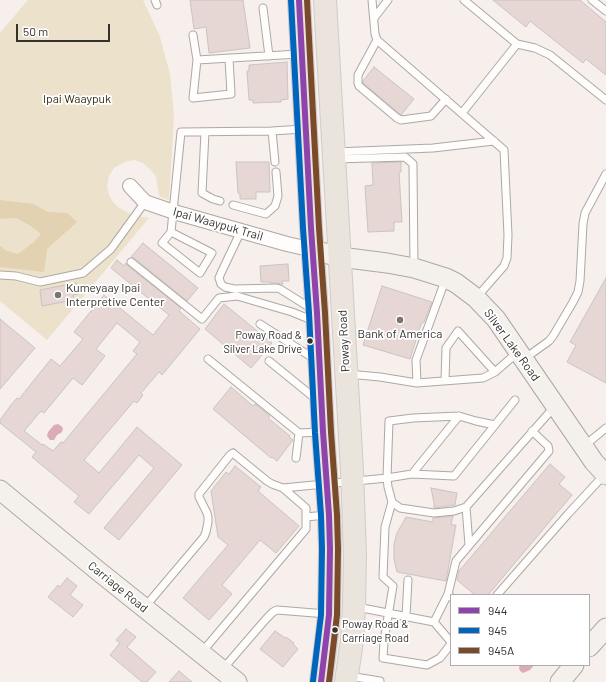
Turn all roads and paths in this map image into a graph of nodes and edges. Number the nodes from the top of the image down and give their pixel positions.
1 (299, 0) edge
2 (325, 0) edge
3 (372, 0) edge
4 (388, 0) edge
5 (464, 0) edge
6 (592, 0) edge
7 (263, 8) dead end
8 (606, 11) edge
9 (374, 18) junction
10 (193, 35) dead end
11 (377, 40) junction
12 (517, 44) junction
13 (302, 54) junction
14 (269, 56) junction
15 (229, 58) junction
16 (197, 60) junction
17 (446, 99) junction
18 (606, 100) edge
19 (462, 113) junction
20 (306, 129) junction
21 (272, 131) junction
22 (205, 132) junction
23 (494, 141) junction
24 (334, 155) junction
25 (275, 162) dead end
26 (276, 172) dead end
27 (606, 174) edge
28 (130, 186) dead end
29 (220, 201) dead end
30 (145, 202) junction
31 (233, 205) dead end
32 (174, 212) junction
33 (241, 231) junction
34 (171, 232) junction
35 (312, 250) junction
36 (340, 257) junction
37 (131, 262) dead end
38 (414, 268) junction
39 (0, 275) edge
40 (446, 278) junction
41 (476, 298) junction
42 (318, 318) junction
43 (260, 324) dead end
44 (521, 355) junction
45 (208, 359) dead end
46 (269, 361) dead end
47 (320, 362) junction
48 (495, 372) junction
49 (346, 374) junction
50 (445, 381) junction
51 (417, 382) junction
52 (515, 400) dead end
53 (322, 404) junction
54 (556, 405) junction
55 (459, 416) junction
56 (494, 425) junction
57 (606, 428) edge
58 (532, 431) junction
59 (323, 432) junction
60 (299, 433) junction
61 (584, 446) junction
62 (296, 458) dead end
63 (412, 474) junction
64 (605, 474) edge
65 (387, 478) junction
66 (352, 482) junction
67 (327, 484) junction
68 (283, 488) junction
69 (0, 490) edge
70 (392, 502) junction
71 (466, 507) junction
72 (329, 515) junction
73 (306, 517) junction
74 (469, 546) junction
75 (408, 580) dead end
76 (498, 594) edge
77 (449, 595) edge
78 (354, 606) junction
79 (144, 608) junction
80 (388, 613) junction
81 (329, 615) junction
82 (406, 616) junction
83 (434, 622) junction
84 (606, 628) edge
85 (450, 642) edge
86 (450, 644) edge
87 (590, 646) edge
88 (201, 653) junction
89 (573, 666) edge
90 (222, 670) junction
91 (347, 679) edge
92 (236, 682) edge
93 (321, 682) edge
94 (380, 682) edge
95 (560, 682) edge

1 - 13 main road, Poway Road
2 - 24 main road, Poway Road
3 - 9 lane
4 - 9 lane
5 - 12 lane
6 - 8 lane
7 - 14 lane
9 - 11 lane
10 - 16 lane
11 - 17 lane
11 - 17 lane
12 - 18 lane
12 - 19 lane
13 - 14 lane
13 - 20 main road, Poway Road
14 - 15 lane
15 - 16 lane
15 - 16 lane
17 - 19 lane
19 - 23 lane
20 - 21 lane
20 - 35 main road, Poway Road
21 - 22 lane
21 - 25 lane
22 - 29 lane
22 - 32 lane
23 - 24 lane
23 - 41 lane
24 - 36 main road, Poway Road
24 - 38 lane
26 - 31 lane
27 - 44 lane
28 - 30 street, Ipai Waaypuk Trail
30 - 32 street, Ipai Waaypuk Trail
30 - 39 lane
32 - 33 street, Ipai Waaypuk Trail
32 - 34 lane
33 - 35 street, Ipai Waaypuk Trail
33 - 42 lane
34 - 34 lane
35 - 36 street, Silver Lake Road
35 - 42 main road, Poway Road
36 - 38 street, Silver Lake Road
36 - 49 main road, Poway Road
37 - 42 lane
38 - 40 street, Silver Lake Road
40 - 41 street, Silver Lake Road
40 - 51 lane
41 - 44 street, Silver Lake Road
42 - 47 main road, Poway Road
43 - 47 lane
44 - 48 lane
44 - 54 street, Silver Lake Road
45 - 60 lane
46 - 53 lane
47 - 53 main road, Poway Road
48 - 50 lane
48 - 50 lane
49 - 51 lane
49 - 66 main road, Poway Road
50 - 51 lane
52 - 56 lane
53 - 59 main road, Poway Road
54 - 58 lane
54 - 61 street, Silver Lake Road
55 - 56 lane
55 - 63 lane
55 - 65 lane
56 - 63 lane
57 - 61 lane
58 - 71 lane
58 - 74 lane
59 - 60 lane
59 - 67 main road, Poway Road
60 - 62 lane
61 - 64 street, Silver Lake Road
63 - 65 lane
64 - 76 lane
65 - 66 lane
65 - 70 lane
66 - 67 lane
66 - 78 main road, Poway Road
67 - 68 lane
67 - 72 main road, Poway Road
68 - 73 lane
68 - 79 lane
69 - 79 street, Carriage Road
70 - 71 lane
70 - 80 lane
71 - 74 lane
72 - 73 lane
72 - 81 main road, Poway Road
73 - 88 lane
74 - 77 lane
75 - 82 lane
77 - 83 lane
78 - 80 lane
78 - 91 main road, Poway Road
79 - 88 street, Carriage Road
80 - 82 lane
80 - 86 lane
81 - 90 lane
81 - 93 main road, Poway Road
82 - 83 lane
83 - 85 lane
84 - 87 street
88 - 90 street, Carriage Road
89 - 95 street
90 - 92 street, Carriage Road
91 - 94 lane

